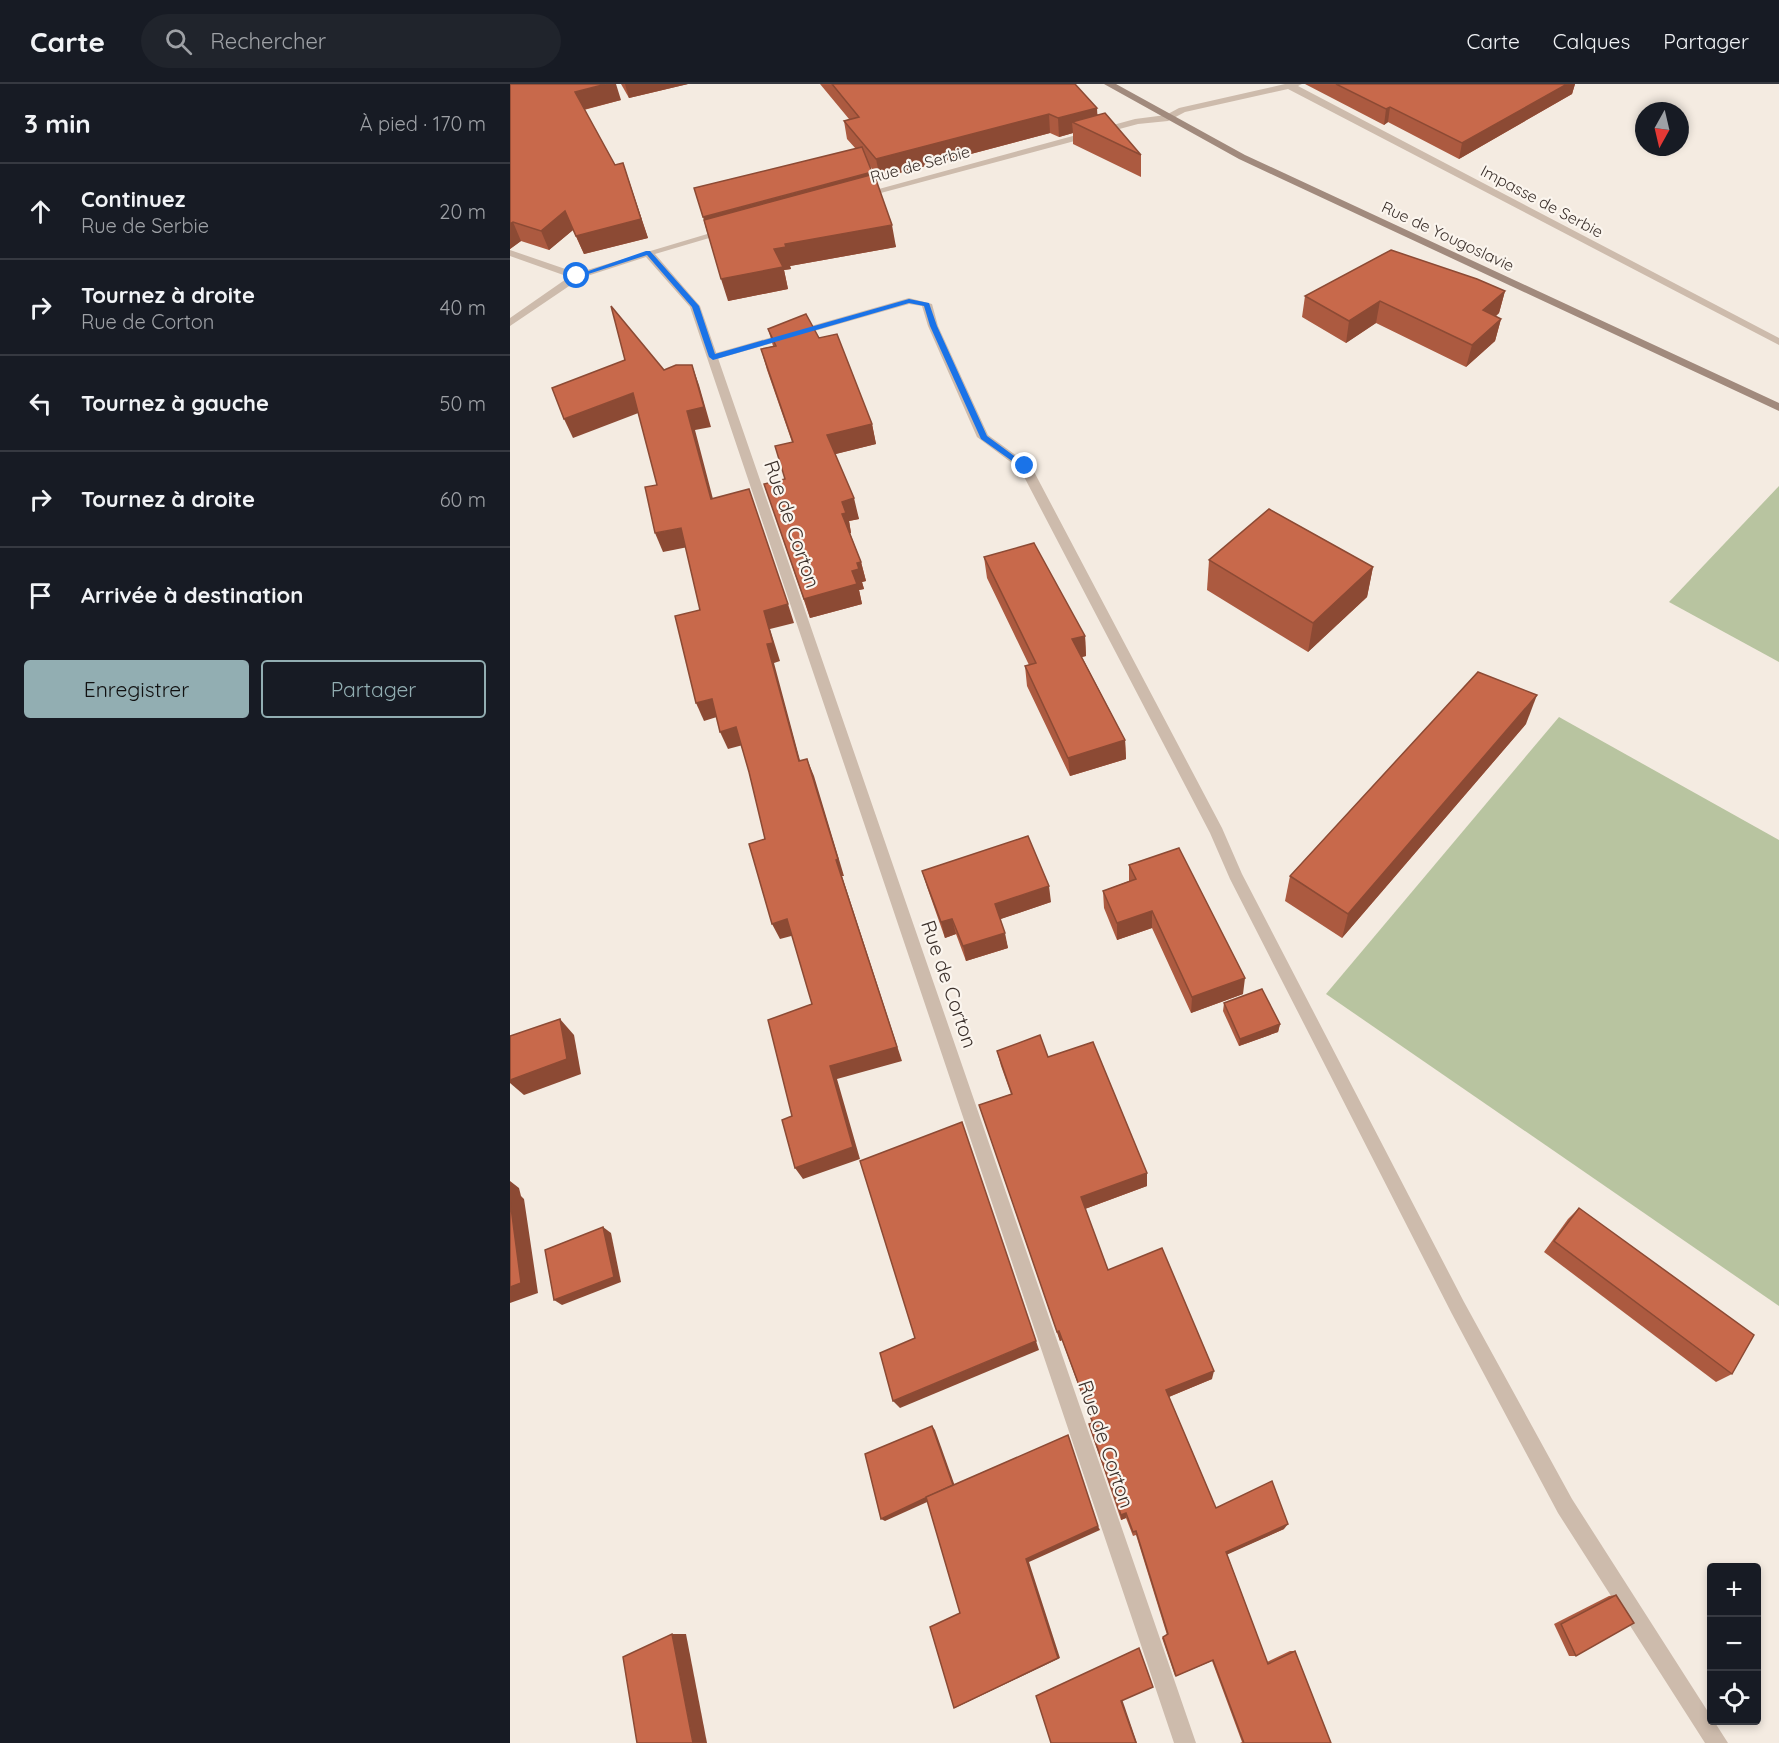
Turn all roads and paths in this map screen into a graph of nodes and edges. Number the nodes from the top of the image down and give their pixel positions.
1 (1109, 84) edge
2 (1294, 85) edge
3 (1168, 118) junction
4 (853, 198) edge
5 (739, 228) edge
6 (510, 253) edge
7 (648, 253) junction
8 (577, 276) junction
9 (510, 323) edge
10 (1779, 342) edge
11 (713, 357) junction
12 (1779, 407) edge
13 (1185, 1743) edge
14 (1717, 1743) edge

1 - 3 main road, Rue de Yougoslavie
2 - 3 street, Rue de Serbie
2 - 10 street, Impasse de Serbie
3 - 4 street, Rue de Serbie
3 - 12 main road, Rue de Yougoslavie
5 - 7 street
6 - 8 street
7 - 8 street
7 - 11 street, Rue de Corton
8 - 9 street
11 - 13 street, Rue de Corton
11 - 14 street

